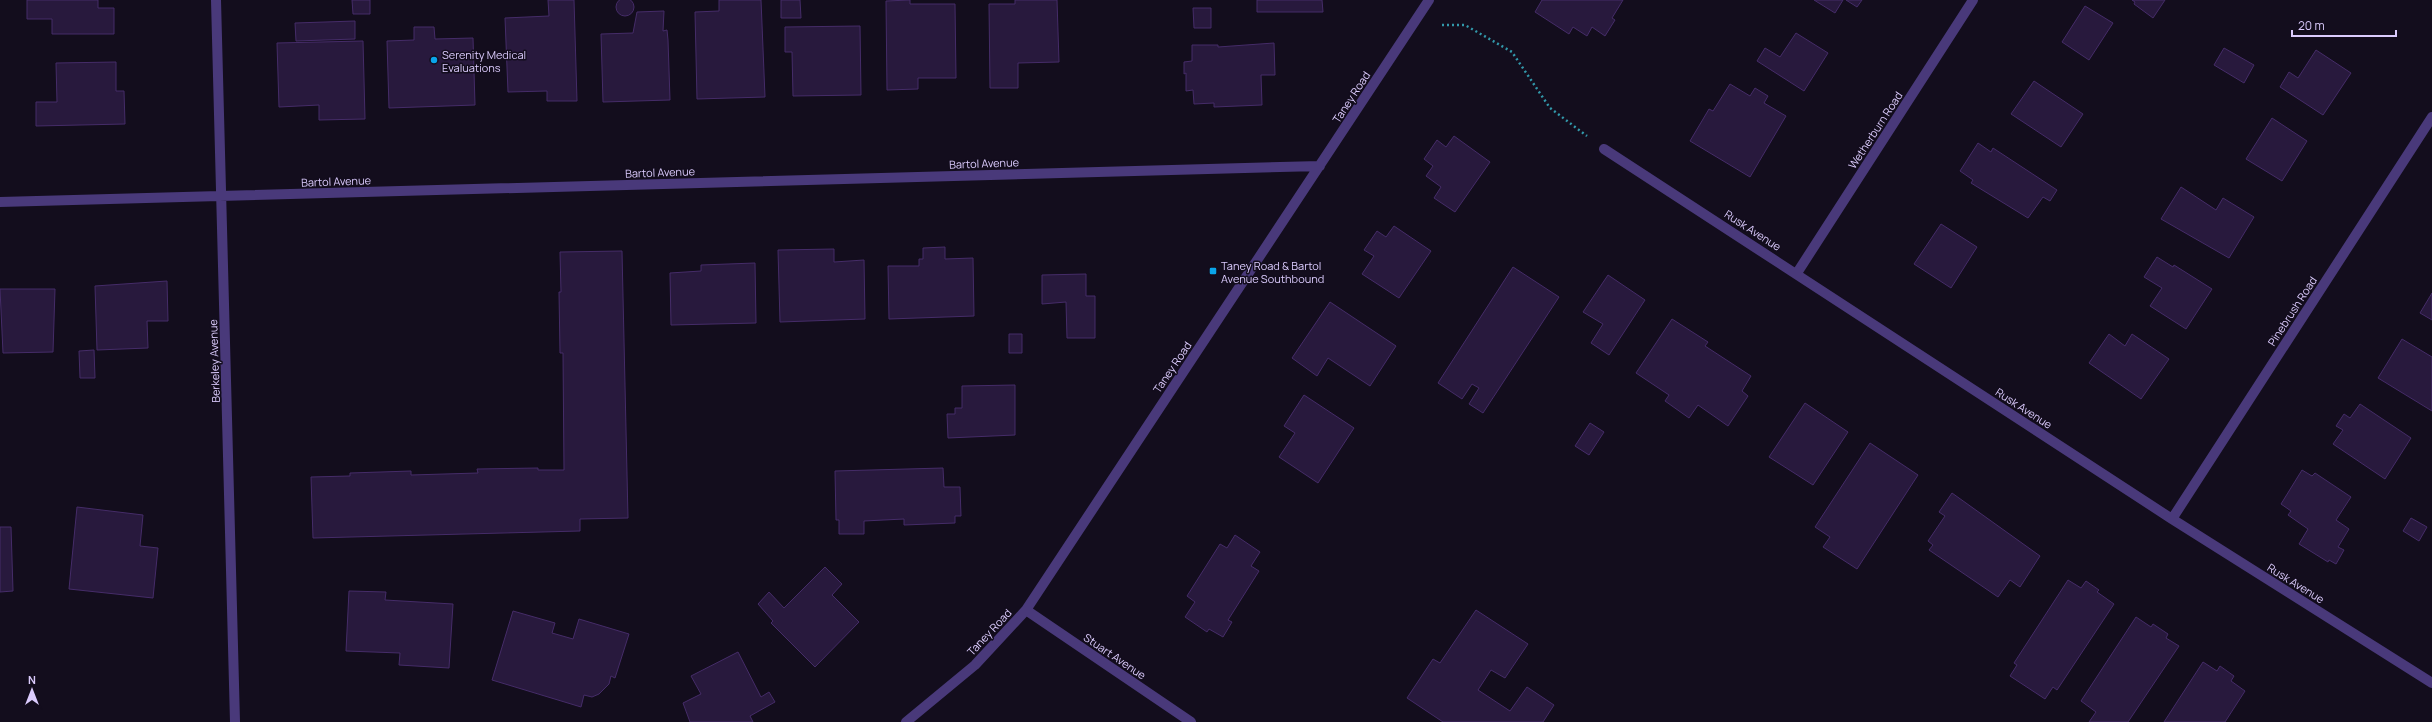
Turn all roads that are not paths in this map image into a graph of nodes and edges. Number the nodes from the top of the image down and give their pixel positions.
1 (216, 0) edge
2 (1429, 0) edge
3 (1973, 0) edge
4 (2432, 117) edge
5 (1604, 149) road end
6 (1320, 166) junction
7 (221, 196) junction
8 (0, 202) edge
9 (1797, 273) junction
10 (2172, 519) junction
11 (1026, 610) junction
12 (2432, 684) edge
13 (235, 722) edge
14 (906, 722) edge
15 (1191, 722) edge

1 - 7 street, Berkeley Avenue
2 - 6 street, Taney Road
3 - 9 street, Wetherburn Road
4 - 10 street, Pinebrush Road
5 - 9 street, Rusk Avenue
6 - 7 street, Bartol Avenue
6 - 11 street, Taney Road
7 - 8 street, Bartol Avenue
7 - 13 street, Berkeley Avenue
9 - 10 street, Rusk Avenue
10 - 12 street, Rusk Avenue
11 - 14 street, Taney Road
11 - 15 street, Stuart Avenue

